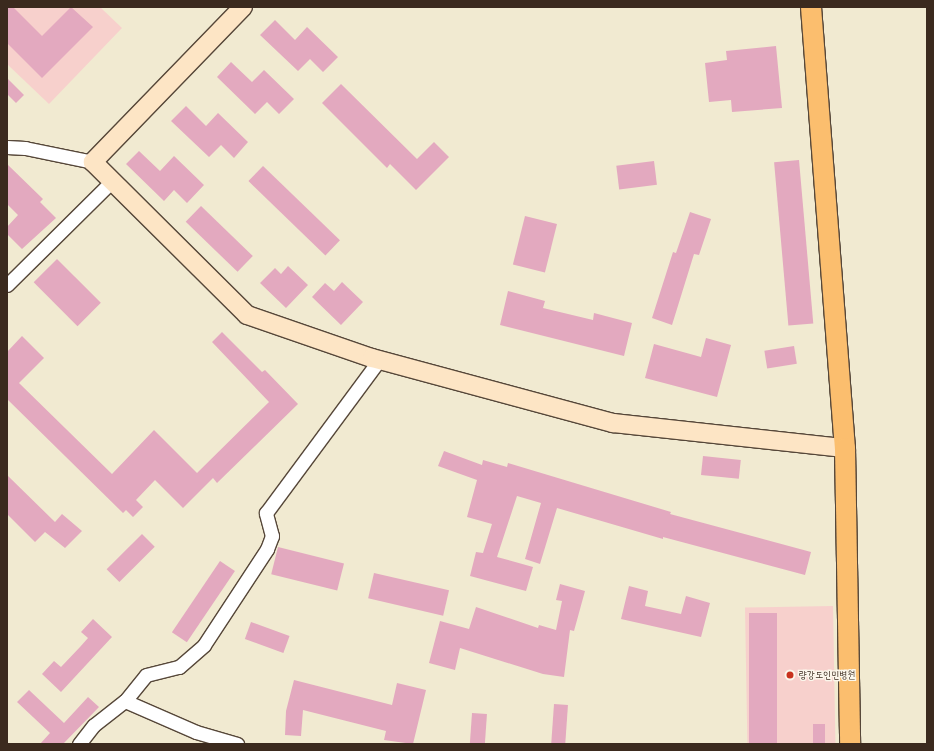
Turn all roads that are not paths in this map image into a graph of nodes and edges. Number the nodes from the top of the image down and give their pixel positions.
1 (243, 7) edge
2 (811, 7) edge
3 (7, 148) edge
4 (93, 162) junction
5 (112, 181) junction
6 (7, 285) edge
7 (380, 360) junction
8 (845, 448) junction
9 (125, 701) junction
10 (80, 744) edge
11 (237, 744) edge
12 (850, 744) edge

1 - 4 main road
2 - 8 main road
3 - 4 street
4 - 5 main road
5 - 6 street
5 - 7 main road
7 - 8 main road
7 - 9 street
8 - 12 main road
9 - 10 street
9 - 11 street

